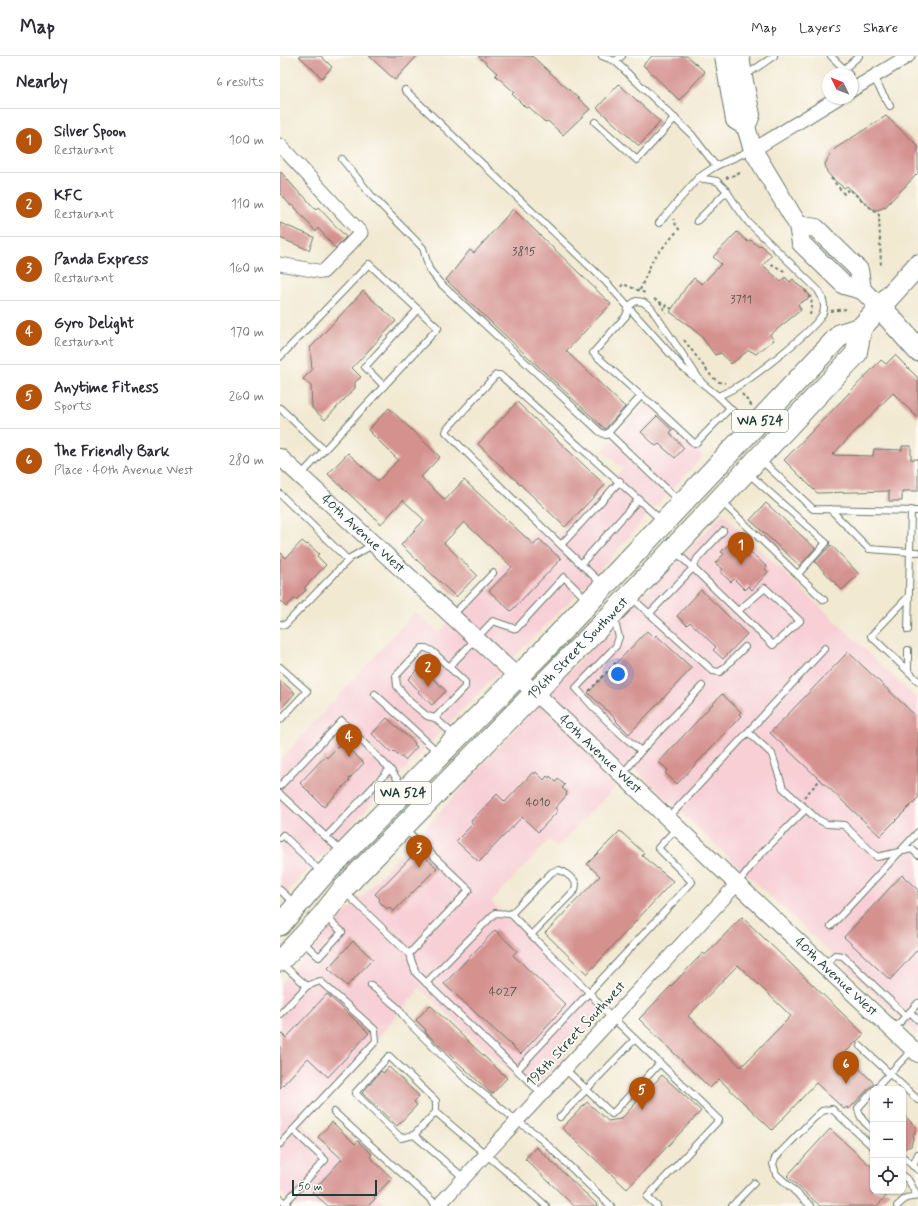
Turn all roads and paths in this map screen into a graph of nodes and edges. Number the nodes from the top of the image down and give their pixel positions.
1 (602, 56) edge
2 (622, 56) edge
3 (724, 56) edge
4 (740, 56) edge
5 (774, 56) edge
6 (831, 56) edge
7 (859, 56) edge
8 (908, 56) edge
9 (615, 61) junction
10 (843, 68) edge
11 (850, 68) edge
12 (743, 77) junction
13 (873, 77) junction
14 (858, 81) edge
15 (405, 90) dead end
16 (828, 104) edge
17 (890, 106) dead end
18 (674, 118) junction
19 (595, 122) dead end
20 (746, 127) junction
21 (280, 146) edge
22 (753, 150) junction
23 (342, 159) dead end
24 (716, 166) junction
25 (740, 173) dead end
26 (698, 178) junction
27 (831, 178) dead end
28 (719, 183) junction
29 (727, 191) junction
30 (675, 212) dead end
31 (697, 222) dead end
32 (659, 223) dead end
33 (280, 264) edge
34 (771, 264) dead end
35 (918, 265) edge
36 (881, 267) dead end
37 (787, 272) dead end
38 (801, 285) dead end
39 (640, 290) dead end
40 (660, 302) dead end
41 (628, 306) junction
42 (880, 307) junction
43 (418, 309) junction
44 (667, 314) dead end
45 (808, 319) dead end
46 (861, 328) junction
47 (683, 338) dead end
48 (918, 350) edge
49 (280, 358) edge
50 (702, 383) junction
51 (729, 383) dead end
52 (384, 386) junction
53 (641, 396) junction
54 (718, 396) junction
55 (280, 408) edge
56 (730, 408) junction
57 (752, 430) junction
58 (608, 433) junction
59 (324, 450) junction
60 (280, 457) edge
61 (752, 464) junction
62 (300, 475) junction
63 (620, 481) junction
64 (280, 494) edge
65 (639, 499) junction
66 (719, 500) junction
67 (682, 504) junction
68 (830, 509) junction
69 (911, 510) junction
70 (918, 511) edge
71 (665, 523) junction
72 (723, 531) dead end
73 (374, 544) junction
74 (561, 545) junction
75 (673, 550) junction
76 (910, 552) junction
77 (918, 552) edge
78 (348, 560) junction
79 (581, 564) junction
80 (693, 568) junction
81 (493, 573) dead end
82 (798, 574) junction
83 (605, 587) junction
84 (629, 595) junction
85 (908, 597) junction
86 (824, 600) dead end
87 (590, 602) junction
88 (738, 611) junction
89 (612, 614) junction
90 (649, 614) junction
91 (452, 616) junction
92 (280, 624) edge
93 (908, 630) dead end
94 (476, 638) junction
95 (745, 648) dead end
96 (826, 648) dead end
97 (908, 650) dead end
98 (618, 660) dead end
99 (280, 667) edge
100 (449, 667) junction
101 (908, 671) junction
102 (518, 677) junction
103 (918, 681) edge
104 (702, 686) dead end
105 (535, 692) junction
106 (586, 693) dead end
107 (375, 694) dead end
108 (435, 718) junction
109 (280, 720) edge
110 (748, 732) junction
111 (456, 738) junction
112 (641, 752) junction
113 (440, 754) junction
114 (390, 769) junction
115 (622, 775) junction
116 (820, 780) dead end
117 (280, 786) edge
118 (406, 790) junction
119 (280, 794) edge
120 (799, 802) junction
121 (806, 809) junction
122 (672, 823) junction
123 (403, 827) junction
124 (918, 832) edge
125 (281, 835) edge
126 (326, 837) junction
127 (901, 851) junction
128 (344, 853) junction
129 (918, 855) edge
130 (324, 874) junction
131 (737, 884) junction
132 (280, 890) edge
133 (343, 890) junction
134 (297, 906) junction
135 (511, 914) junction
136 (280, 925) edge
137 (832, 926) dead end
138 (531, 935) junction
139 (409, 954) junction
140 (280, 961) edge
141 (823, 965) junction
142 (426, 983) junction
143 (371, 985) dead end
144 (307, 986) junction
145 (589, 992) junction
146 (918, 1003) edge
147 (280, 1014) edge
148 (908, 1014) junction
149 (612, 1019) junction
150 (918, 1020) edge
151 (893, 1030) junction
152 (635, 1039) junction
153 (860, 1046) dead end
154 (915, 1051) edge
155 (660, 1063) junction
156 (565, 1069) junction
157 (517, 1070) junction
158 (890, 1073) junction
159 (878, 1086) edge
160 (586, 1089) junction
161 (542, 1094) junction
162 (870, 1094) edge
163 (918, 1100) edge
164 (334, 1112) dead end
165 (436, 1112) junction
166 (560, 1117) dead end
167 (517, 1121) junction
168 (870, 1127) edge
169 (293, 1130) junction
170 (414, 1136) junction
171 (280, 1144) edge
172 (870, 1144) edge
173 (918, 1154) edge
174 (485, 1155) junction
175 (904, 1158) edge
176 (916, 1168) edge
177 (464, 1178) junction
178 (906, 1178) edge
179 (754, 1183) dead end
180 (917, 1196) edge
181 (284, 1202) edge
182 (438, 1206) edge
183 (546, 1206) edge
184 (611, 1206) edge
185 (657, 1206) edge
186 (732, 1206) edge
187 (811, 1206) edge
188 (897, 1206) edge

1 - 9 lane
2 - 9 lane
3 - 20 main road
4 - 12 main road
5 - 12 lane
6 - 10 lane
7 - 11 lane
8 - 13 street
9 - 18 lane
12 - 20 main road
13 - 14 street
13 - 17 lane
15 - 41 lane
16 - 22 street
18 - 19 lane
18 - 24 lane
20 - 22 main road
21 - 33 street
22 - 24 lane
22 - 42 main road
23 - 58 lane
24 - 26 lane
25 - 28 path
26 - 28 lane
26 - 32 lane
27 - 36 path
28 - 29 lane
29 - 31 lane
29 - 54 lane
30 - 39 path
34 - 37 path
35 - 42 main road
38 - 45 path
40 - 44 path
41 - 50 lane
41 - 50 lane
41 - 53 lane
42 - 46 main road
42 - 48 highway
43 - 49 lane
43 - 52 lane
43 - 52 lane
46 - 57 main road, 196th Street Southwest / WA 524
46 - 61 main road, 196th Street Southwest / WA 524
47 - 51 path
50 - 54 lane
52 - 59 lane
53 - 56 lane
53 - 58 lane
54 - 56 lane
55 - 59 lane
56 - 57 lane
57 - 67 main road, 196th Street Southwest / WA 524
58 - 67 lane
59 - 62 lane
60 - 62 street, 40th Avenue West
61 - 66 main road, 196th Street Southwest / WA 524
61 - 68 lane
61 - 82 lane
62 - 73 street, 40th Avenue West
63 - 65 lane
63 - 74 lane
63 - 74 lane
64 - 78 lane
65 - 71 lane
65 - 79 lane
66 - 75 main road, 196th Street Southwest / WA 524
66 - 82 lane
67 - 71 main road, 196th Street Southwest / WA 524
68 - 69 lane
68 - 76 lane
69 - 70 lane
69 - 76 lane
71 - 83 main road, 196th Street Southwest / WA 524
72 - 80 lane
73 - 78 lane
73 - 91 street, 40th Avenue West
74 - 79 lane
75 - 80 lane
75 - 84 main road, 196th Street Southwest / WA 524
76 - 77 lane
76 - 85 lane
78 - 92 lane
79 - 83 lane
80 - 88 lane
80 - 90 lane
81 - 91 lane
82 - 86 lane
83 - 87 main road, 196th Street Southwest / WA 524
84 - 89 main road, 196th Street Southwest / WA 524
84 - 90 lane
85 - 93 lane
85 - 101 lane
87 - 94 lane
87 - 102 main road, 196th Street Southwest / WA 524
88 - 88 lane
89 - 105 main road, 196th Street Southwest / WA 524
89 - 112 lane
90 - 95 lane
91 - 94 street, 40th Avenue West
94 - 100 lane
94 - 102 street, 40th Avenue West
96 - 110 lane
97 - 101 lane
98 - 106 path
99 - 109 lane
100 - 108 lane
100 - 108 lane
101 - 103 lane
102 - 105 street, 40th Avenue West
102 - 111 main road, 196th Street Southwest / WA 524
104 - 112 lane
105 - 115 street, 40th Avenue West
105 - 123 main road, 196th Street Southwest / WA 524
107 - 113 lane
108 - 111 lane
110 - 120 lane
110 - 122 lane
111 - 113 main road, 196th Street Southwest / WA 524
112 - 115 lane
113 - 118 main road, 196th Street Southwest / WA 524
114 - 117 lane
114 - 118 lane
114 - 126 lane
115 - 122 street, 40th Avenue West
116 - 120 path
118 - 128 main road, 196th Street Southwest / WA 524
119 - 126 lane
120 - 121 lane
121 - 127 lane
121 - 131 lane
122 - 131 street, 40th Avenue West
122 - 145 lane
123 - 133 main road, 196th Street Southwest / WA 524
123 - 139 lane
124 - 127 lane
125 - 130 lane
126 - 128 lane
127 - 129 lane
127 - 137 lane
128 - 130 main road, 196th Street Southwest / WA 524
130 - 134 main road, 196th Street Southwest / WA 524
131 - 141 street, 40th Avenue West
131 - 149 street, 198th Street Southwest
132 - 134 lane
133 - 139 lane
133 - 140 main road, 196th Street Southwest / WA 524
134 - 136 main road, 196th Street Southwest / WA 524
135 - 138 lane
135 - 138 lane
135 - 142 lane
138 - 145 lane
139 - 142 lane
140 - 144 lane
141 - 148 lane
141 - 151 street, 40th Avenue West
142 - 157 lane
143 - 167 lane
144 - 147 lane
144 - 169 lane
145 - 149 lane
145 - 157 lane
146 - 148 lane
148 - 150 lane
148 - 151 lane
149 - 152 lane
149 - 156 street, 198th Street Southwest
151 - 154 street, 40th Avenue West
152 - 155 lane
152 - 160 lane
153 - 158 lane
154 - 158 lane
155 - 160 lane
155 - 185 lane
156 - 160 lane
156 - 161 street, 198th Street Southwest
157 - 161 lane
158 - 159 lane
158 - 163 lane
160 - 166 lane
161 - 167 street, 198th Street Southwest
162 - 168 lane
164 - 182 lane
165 - 170 lane
165 - 170 lane
165 - 174 lane
167 - 174 street, 198th Street Southwest
167 - 184 lane
169 - 171 lane
169 - 181 lane
170 - 177 lane
172 - 187 lane
173 - 176 lane
174 - 177 street, 198th Street Southwest
174 - 183 lane
175 - 176 lane
177 - 182 street, 198th Street Southwest
178 - 180 lane
179 - 186 lane
180 - 188 lane

